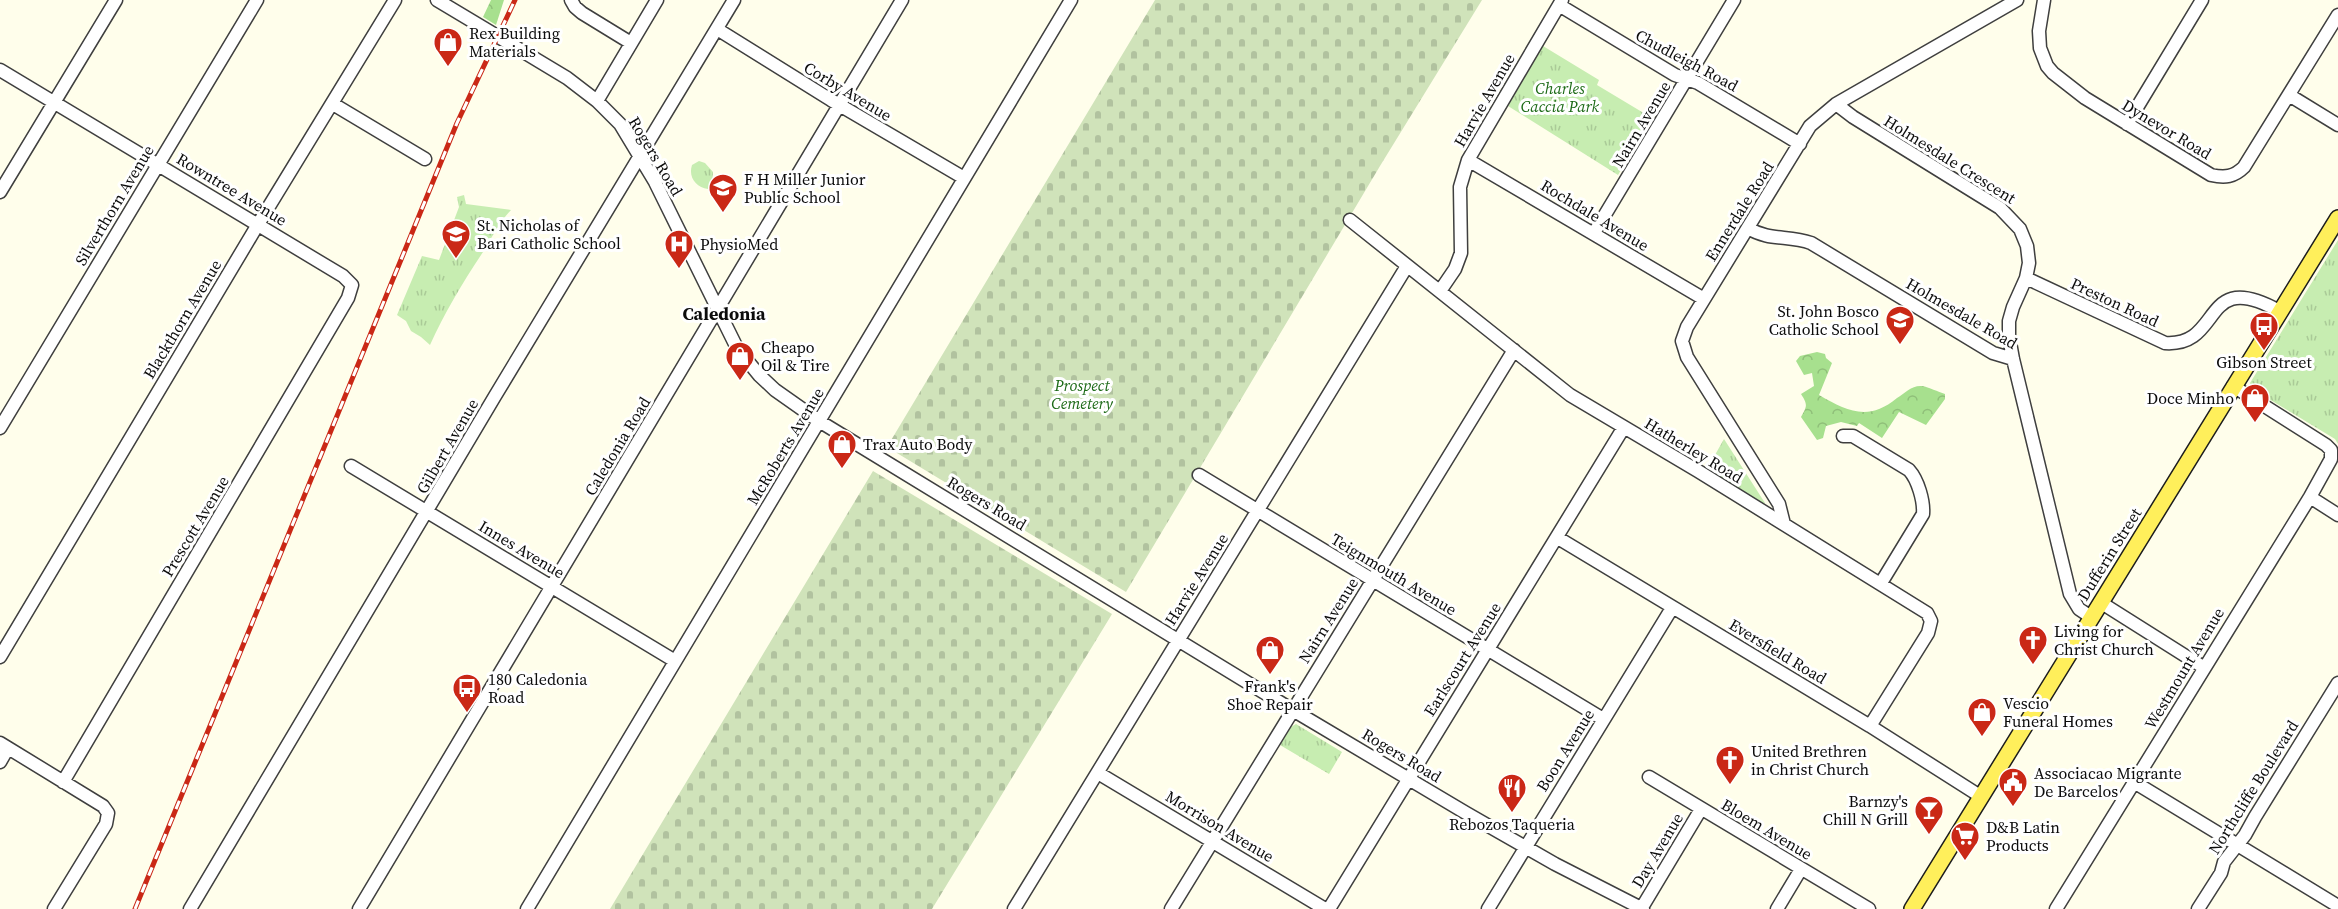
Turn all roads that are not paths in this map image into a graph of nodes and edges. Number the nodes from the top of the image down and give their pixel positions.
1 (116, 0) edge
2 (257, 0) edge
3 (395, 0) edge
4 (437, 0) edge
5 (571, 0) edge
6 (657, 0) edge
7 (734, 0) edge
8 (902, 0) edge
9 (1071, 0) edge
10 (1734, 0) edge
11 (2017, 0) edge
12 (2044, 0) edge
13 (2202, 0) edge
14 (1560, 3) edge
15 (2338, 15) edge
16 (717, 29) junction
17 (631, 43) junction
18 (0, 70) edge
19 (1687, 80) junction
20 (2289, 95) junction
21 (597, 100) junction
22 (54, 101) junction
23 (333, 104) junction
24 (1836, 104) junction
25 (839, 105) junction
26 (2127, 124) junction
27 (2338, 125) edge
28 (1800, 144) junction
29 (641, 156) junction
30 (425, 159) dead end
31 (1468, 160) junction
32 (158, 164) junction
33 (964, 178) junction
34 (0, 192) edge
35 (2338, 218) edge
36 (1350, 220) dead end
37 (258, 225) junction
38 (1748, 228) junction
39 (1594, 233) junction
40 (1407, 266) junction
41 (2026, 278) junction
42 (352, 285) joint
43 (1440, 291) junction
44 (1704, 299) junction
45 (717, 309) junction
46 (2279, 311) junction
47 (1514, 350) junction
48 (2013, 359) junction
49 (2233, 386) junction
50 (5, 408) edge
51 (819, 421) junction
52 (1624, 427) junction
53 (0, 428) edge
54 (1843, 436) dead end
55 (351, 466) dead end
56 (1199, 475) dead end
57 (2310, 497) junction
58 (1258, 510) junction
59 (427, 512) junction
60 (2338, 515) edge
61 (1784, 524) junction
62 (1558, 538) junction
63 (1372, 580) junction
64 (1881, 583) junction
65 (552, 587) junction
66 (2100, 602) junction
67 (1672, 608) junction
68 (2091, 617) junction
69 (1179, 639) junction
70 (1488, 650) junction
71 (0, 657) edge
72 (675, 661) junction
73 (2203, 667) junction
74 (2338, 683) edge
75 (1292, 709) junction
76 (1604, 719) junction
77 (1870, 726) junction
78 (4, 746) edge
79 (0, 762) edge
80 (1098, 772) junction
81 (1648, 777) dead end
82 (1409, 778) junction
83 (63, 782) junction
84 (2134, 782) junction
85 (1980, 796) junction
86 (1701, 809) junction
87 (1213, 841) junction
88 (2238, 844) junction
89 (1525, 847) junction
90 (1801, 869) junction
91 (2338, 906) edge
92 (54, 909) edge
93 (190, 909) edge
94 (359, 909) edge
95 (527, 909) edge
96 (1014, 909) edge
97 (1171, 909) edge
98 (1327, 909) edge
99 (1488, 909) edge
100 (1642, 909) edge
101 (1777, 909) edge
102 (1869, 909) edge
103 (1912, 909) edge
104 (2056, 909) edge
105 (2198, 909) edge

1 - 22 street
2 - 32 street, Silverthorn Avenue
3 - 23 street, Blackthorn Avenue
4 - 21 street, Rogers Road
5 - 17 street
6 - 17 street
7 - 16 street, Gilbert Avenue
8 - 25 street, Caledonia Road
9 - 33 street, McRoberts Avenue
10 - 19 street, Nairn Avenue
11 - 24 street, Ennerdale Road
12 - 26 street, Dynevor Road
13 - 26 street
14 - 19 street, Chudleigh Road
14 - 31 street, Harvie Avenue
15 - 20 street, Dynevor Road
16 - 25 street, Corby Avenue
16 - 29 street, Gilbert Avenue
17 - 21 street
18 - 22 street, Rowntree Avenue
19 - 28 street, Chudleigh Road
19 - 39 street, Nairn Avenue
20 - 26 street, Dynevor Road
20 - 27 street
21 - 29 street, Rogers Road
22 - 32 street, Rowntree Avenue
22 - 34 street
23 - 30 street
23 - 37 street, Blackthorn Avenue
24 - 28 street, Ennerdale Road
24 - 41 street, Holmesdale Crescent
25 - 33 street, Corby Avenue
25 - 45 street, Caledonia Road
28 - 38 street, Ennerdale Road
29 - 45 street, Rogers Road
29 - 59 street, Gilbert Avenue
31 - 39 street, Rochdale Avenue
31 - 43 street, Harvie Avenue
32 - 37 street, Rowntree Avenue
32 - 50 street, Silverthorn Avenue
33 - 51 street, McRoberts Avenue
35 - 46 main road, Dufferin Street
36 - 40 street, Hatherley Road
37 - 42 street, Rowntree Avenue
37 - 71 street, Blackthorn Avenue
38 - 44 street, Ennerdale Road
38 - 48 street, Holmesdale Road
39 - 44 street, Rochdale Avenue
40 - 43 street, Hatherley Road
40 - 58 street, Harvie Avenue
41 - 46 street, Preston Road
41 - 48 street, Holmesdale Crescent
42 - 83 street, Prescott Avenue
43 - 47 street, Hatherley Road
44 - 61 street, Ennerdale Road
45 - 51 street, Rogers Road
45 - 65 street, Caledonia Road
46 - 49 main road, Dufferin Street
47 - 52 street, Hatherley Road
47 - 63 street, Nairn Avenue
48 - 68 street, Holmesdale Road
49 - 57 street, Westmount Avenue
49 - 66 main road, Dufferin Street
50 - 53 street, Silverthorn Avenue
51 - 69 street, Rogers Road
51 - 72 street, McRoberts Avenue
52 - 61 street, Hatherley Road
52 - 62 street, Earlscourt Avenue
54 - 64 street
55 - 59 street, Innes Avenue
56 - 58 street, Teignmouth Avenue
57 - 60 street
57 - 73 street, Westmount Avenue
58 - 63 street, Teignmouth Avenue
58 - 69 street, Harvie Avenue
59 - 65 street, Innes Avenue
59 - 93 street, Gilbert Avenue
61 - 64 street, Hatherley Road
62 - 67 street, Eversfield Road
62 - 70 street, Earlscourt Avenue
63 - 70 street, Teignmouth Avenue
63 - 75 street, Nairn Avenue
64 - 77 street, Hatherley Road
65 - 72 street, Innes Avenue
65 - 94 street, Caledonia Road
66 - 68 main road, Dufferin Street
66 - 73 street
67 - 76 street, Boon Avenue
67 - 77 street, Eversfield Road
68 - 85 main road, Dufferin Street
69 - 75 street, Rogers Road
69 - 80 street, Harvie Avenue
70 - 76 street, Teignmouth Avenue
70 - 82 street, Earlscourt Avenue
72 - 95 street, McRoberts Avenue
73 - 84 street, Westmount Avenue
74 - 88 street, Northcliffe Boulevard
75 - 82 street, Rogers Road
75 - 87 street, Nairn Avenue
76 - 89 street, Boon Avenue
77 - 85 street, Eversfield Road
78 - 79 street
78 - 83 street
80 - 87 street, Morrison Avenue
80 - 96 street, Harvie Avenue
81 - 86 street, Bloem Avenue
82 - 89 street, Rogers Road
82 - 98 street, Earlscourt Avenue
83 - 92 street
84 - 88 street
84 - 104 street, Westmount Avenue
85 - 103 main road, Dufferin Street
86 - 90 street, Bloem Avenue
86 - 100 street, Day Avenue
87 - 97 street, Nairn Avenue
87 - 98 street, Morrison Avenue
88 - 91 street
88 - 105 street, Northcliffe Boulevard
89 - 99 street, Boon Avenue
89 - 100 street, Rogers Road
90 - 101 street
90 - 102 street, Bloem Avenue

